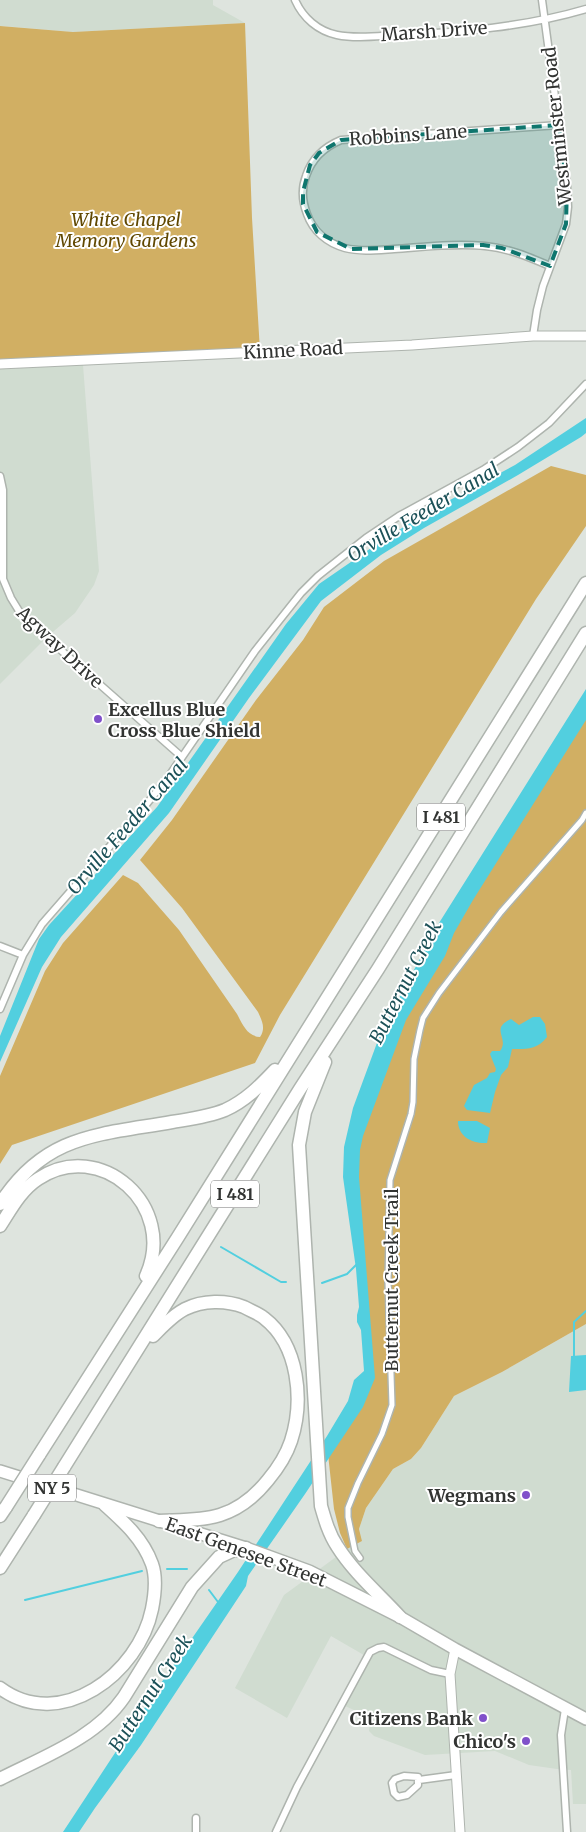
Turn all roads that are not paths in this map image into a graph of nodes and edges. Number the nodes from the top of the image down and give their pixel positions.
1 (295, 0) edge
2 (542, 0) edge
3 (586, 8) edge
4 (545, 20) junction
5 (559, 125) junction
6 (550, 266) junction
7 (533, 336) junction
8 (586, 336) edge
9 (0, 364) edge
10 (586, 384) edge
11 (0, 476) edge
12 (586, 582) edge
13 (586, 632) edge
14 (182, 757) junction
15 (586, 813) edge
16 (0, 946) edge
17 (23, 955) junction
18 (0, 1008) edge
19 (336, 1034) junction
20 (294, 1050) junction
21 (0, 1204) edge
22 (0, 1226) edge
23 (129, 1313) junction
24 (135, 1356) junction
25 (0, 1470) edge
26 (105, 1505) junction
27 (3, 1511) edge
28 (159, 1521) junction
29 (246, 1548) junction
30 (360, 1558) dead end
31 (0, 1568) edge
32 (400, 1617) junction
33 (455, 1649) junction
34 (450, 1674) junction
35 (0, 1688) edge
36 (566, 1709) junction
37 (586, 1719) edge
38 (456, 1775) junction
39 (0, 1779) edge
40 (419, 1780) dead end
41 (196, 1818) dead end
42 (196, 1832) edge
43 (276, 1832) edge
44 (460, 1832) edge
45 (567, 1832) edge

1 - 4 street, Marsh Drive
2 - 4 street, Westminster Road
3 - 4 street, Marsh Drive
4 - 5 street, Westminster Road
5 - 6 street, Westminster Road
5 - 6 street, Robbins Lane
6 - 7 street, Westminster Road
7 - 8 street, Kinne Road
7 - 9 street, Kinne Road
10 - 14 street
11 - 14 street, Agway Drive
12 - 20 highway, I 481
13 - 19 highway, I 481
14 - 17 street
15 - 30 street, Butternut Creek Trail
16 - 17 street
17 - 18 street
19 - 24 highway, I 481
19 - 32 highway
20 - 21 highway
20 - 23 highway, I 481
22 - 23 highway
23 - 27 highway, I 481, bridge
24 - 28 highway
24 - 31 highway, I 481, bridge
25 - 26 highway, East Genesee Street / NY 5
26 - 28 highway, East Genesee Street / NY 5
26 - 35 highway
28 - 29 highway, East Genesee Street / NY 5
29 - 32 highway, East Genesee Street / NY 5
29 - 39 highway
32 - 33 highway, East Genesee Street / NY 5
33 - 34 street
33 - 36 highway, East Genesee Street / NY 5
34 - 38 street
34 - 43 street
36 - 37 highway, East Genesee Street / NY 5
36 - 45 street
38 - 40 street
38 - 44 street
41 - 42 street

